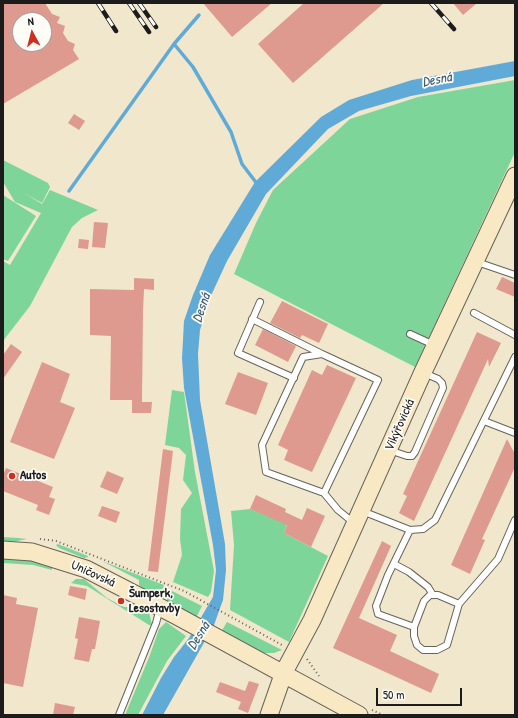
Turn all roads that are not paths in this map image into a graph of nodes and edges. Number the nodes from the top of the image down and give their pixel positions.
1 (515, 176) edge
2 (475, 262) junction
3 (515, 275) edge
4 (260, 302) dead end
5 (474, 313) dead end
6 (252, 319) junction
7 (410, 334) dead end
8 (515, 335) edge
9 (436, 346) junction
10 (322, 354) junction
11 (515, 357) edge
12 (423, 372) junction
13 (294, 378) junction
14 (484, 421) junction
15 (515, 433) edge
16 (389, 450) junction
17 (324, 493) junction
18 (358, 517) junction
19 (515, 520) edge
20 (410, 530) junction
21 (3, 550) edge
22 (394, 564) junction
23 (433, 595) junction
24 (459, 604) junction
25 (161, 607) junction
26 (414, 627) junction
27 (284, 672) junction
28 (119, 715) edge
29 (269, 715) edge
30 (359, 715) edge

1 - 2 street, Vikýřovická
2 - 3 lane
2 - 9 street, Vikýřovická
4 - 6 lane
5 - 8 lane
6 - 10 lane
6 - 13 lane
7 - 9 lane
9 - 12 street, Vikýřovická
10 - 13 lane
10 - 17 lane
11 - 14 lane
12 - 16 street, Vikýřovická
12 - 16 lane
13 - 17 lane
14 - 15 lane
14 - 20 lane
16 - 18 street, Vikýřovická
17 - 18 lane
18 - 20 lane
18 - 27 street, Vikýřovická
19 - 24 lane
20 - 22 lane
21 - 25 street, Uničovská
22 - 23 lane
22 - 26 lane
23 - 24 lane
23 - 26 lane
24 - 26 lane
25 - 27 street, Uničovská
25 - 28 lane
27 - 29 street, Vikýřovická
27 - 30 street, Uničovská

